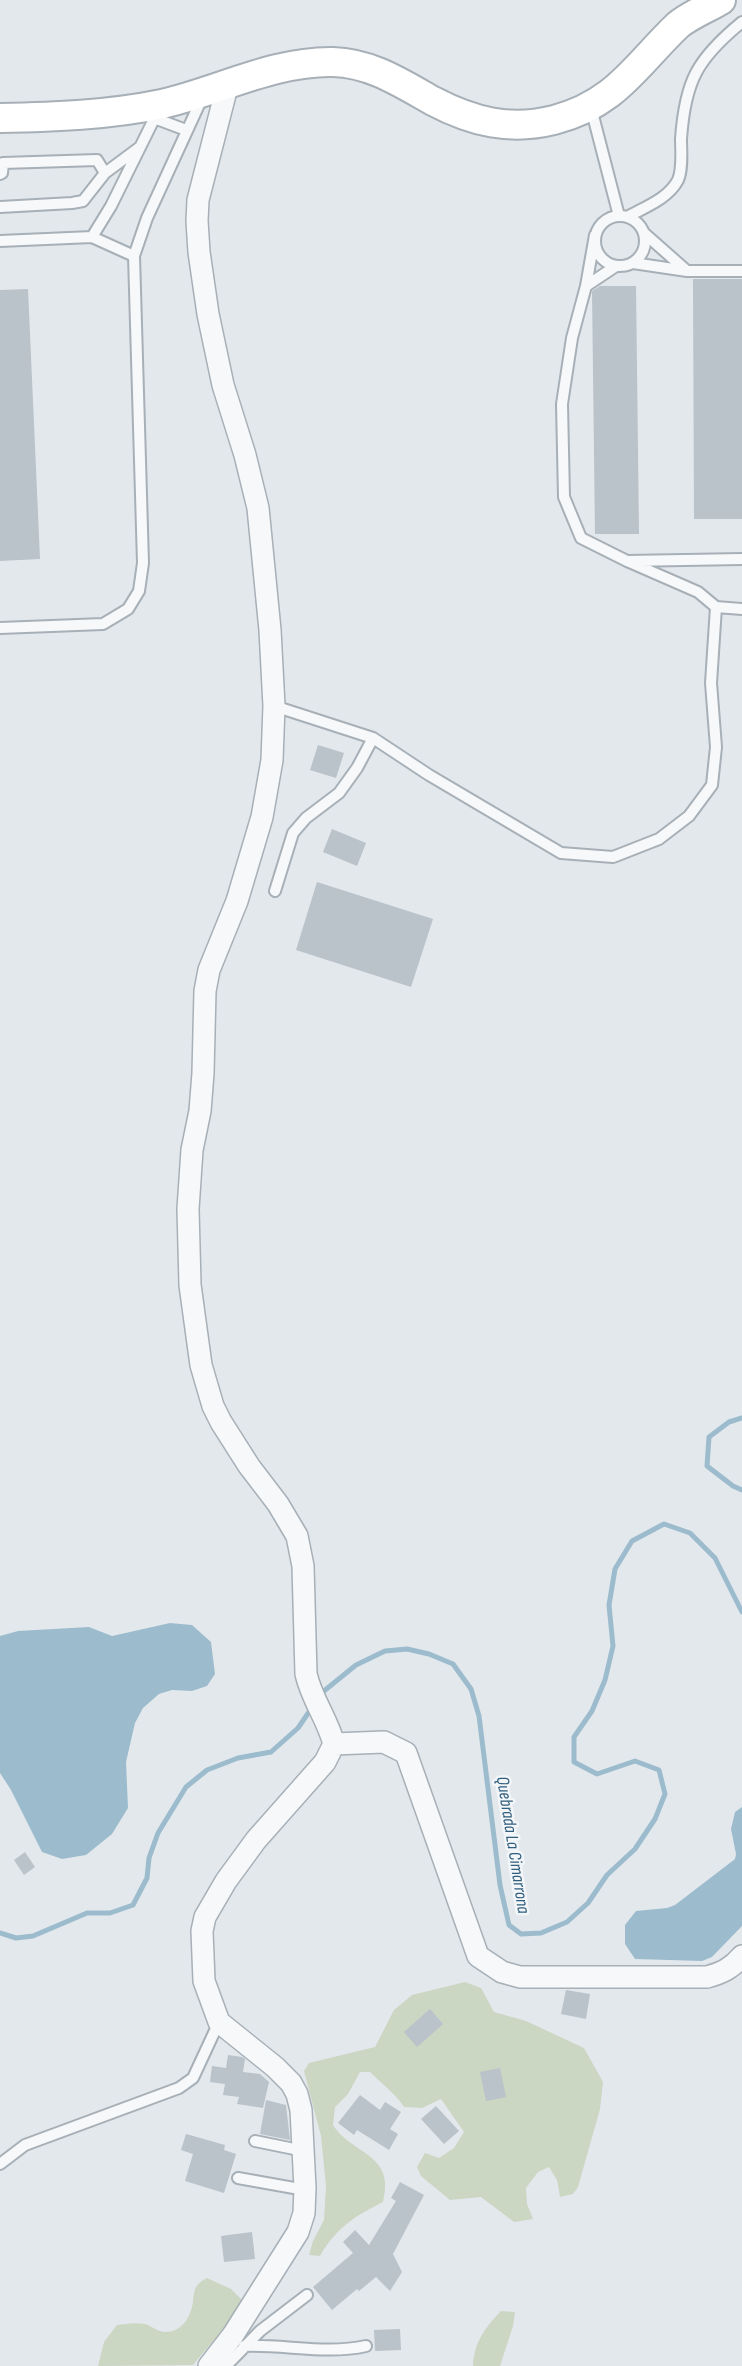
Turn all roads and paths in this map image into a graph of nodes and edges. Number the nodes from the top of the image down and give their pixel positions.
1 (721, 0) edge
2 (742, 22) edge
3 (216, 88) junction
4 (590, 106) junction
5 (158, 111) junction
6 (0, 118) edge
7 (186, 130) junction
8 (140, 147) junction
9 (105, 173) junction
10 (0, 174) edge
11 (0, 207) edge
12 (623, 216) junction
13 (644, 233) junction
14 (595, 235) junction
15 (92, 237) junction
16 (0, 241) edge
17 (134, 256) junction
18 (633, 263) junction
19 (616, 266) junction
20 (687, 271) junction
21 (742, 271) edge
22 (586, 286) junction
23 (742, 559) edge
24 (627, 561) junction
25 (716, 607) junction
26 (742, 609) edge
27 (0, 628) edge
28 (274, 706) junction
29 (373, 738) junction
30 (275, 891) dead end
31 (334, 1744) junction
32 (742, 1956) edge
33 (219, 2022) junction
34 (255, 2141) dead end
35 (304, 2151) junction
36 (0, 2164) edge
37 (237, 2178) dead end
38 (305, 2188) junction
39 (307, 2295) dead end
40 (244, 2346) junction
41 (366, 2346) dead end
42 (208, 2366) edge
43 (226, 2366) edge

1 - 4 main road
2 - 12 lane
3 - 4 main road
3 - 5 main road
3 - 7 lane
3 - 28 street
4 - 12 lane
5 - 6 main road
5 - 7 lane
5 - 8 lane
7 - 17 lane
8 - 9 lane
8 - 15 lane
9 - 10 lane
9 - 11 lane
12 - 13 lane
12 - 14 lane
13 - 18 lane
13 - 20 lane
14 - 19 lane
14 - 22 lane
15 - 16 lane
15 - 17 lane
17 - 27 lane
18 - 19 lane
18 - 20 lane
19 - 22 lane
20 - 21 lane
22 - 24 lane
23 - 24 lane
24 - 25 lane
25 - 26 lane
25 - 29 lane
28 - 29 lane
28 - 31 street
29 - 30 lane
31 - 32 street
31 - 33 street
33 - 35 street
33 - 36 lane
34 - 35 lane
35 - 38 street
37 - 38 lane
38 - 42 street
39 - 40 lane
40 - 41 lane
40 - 43 lane

